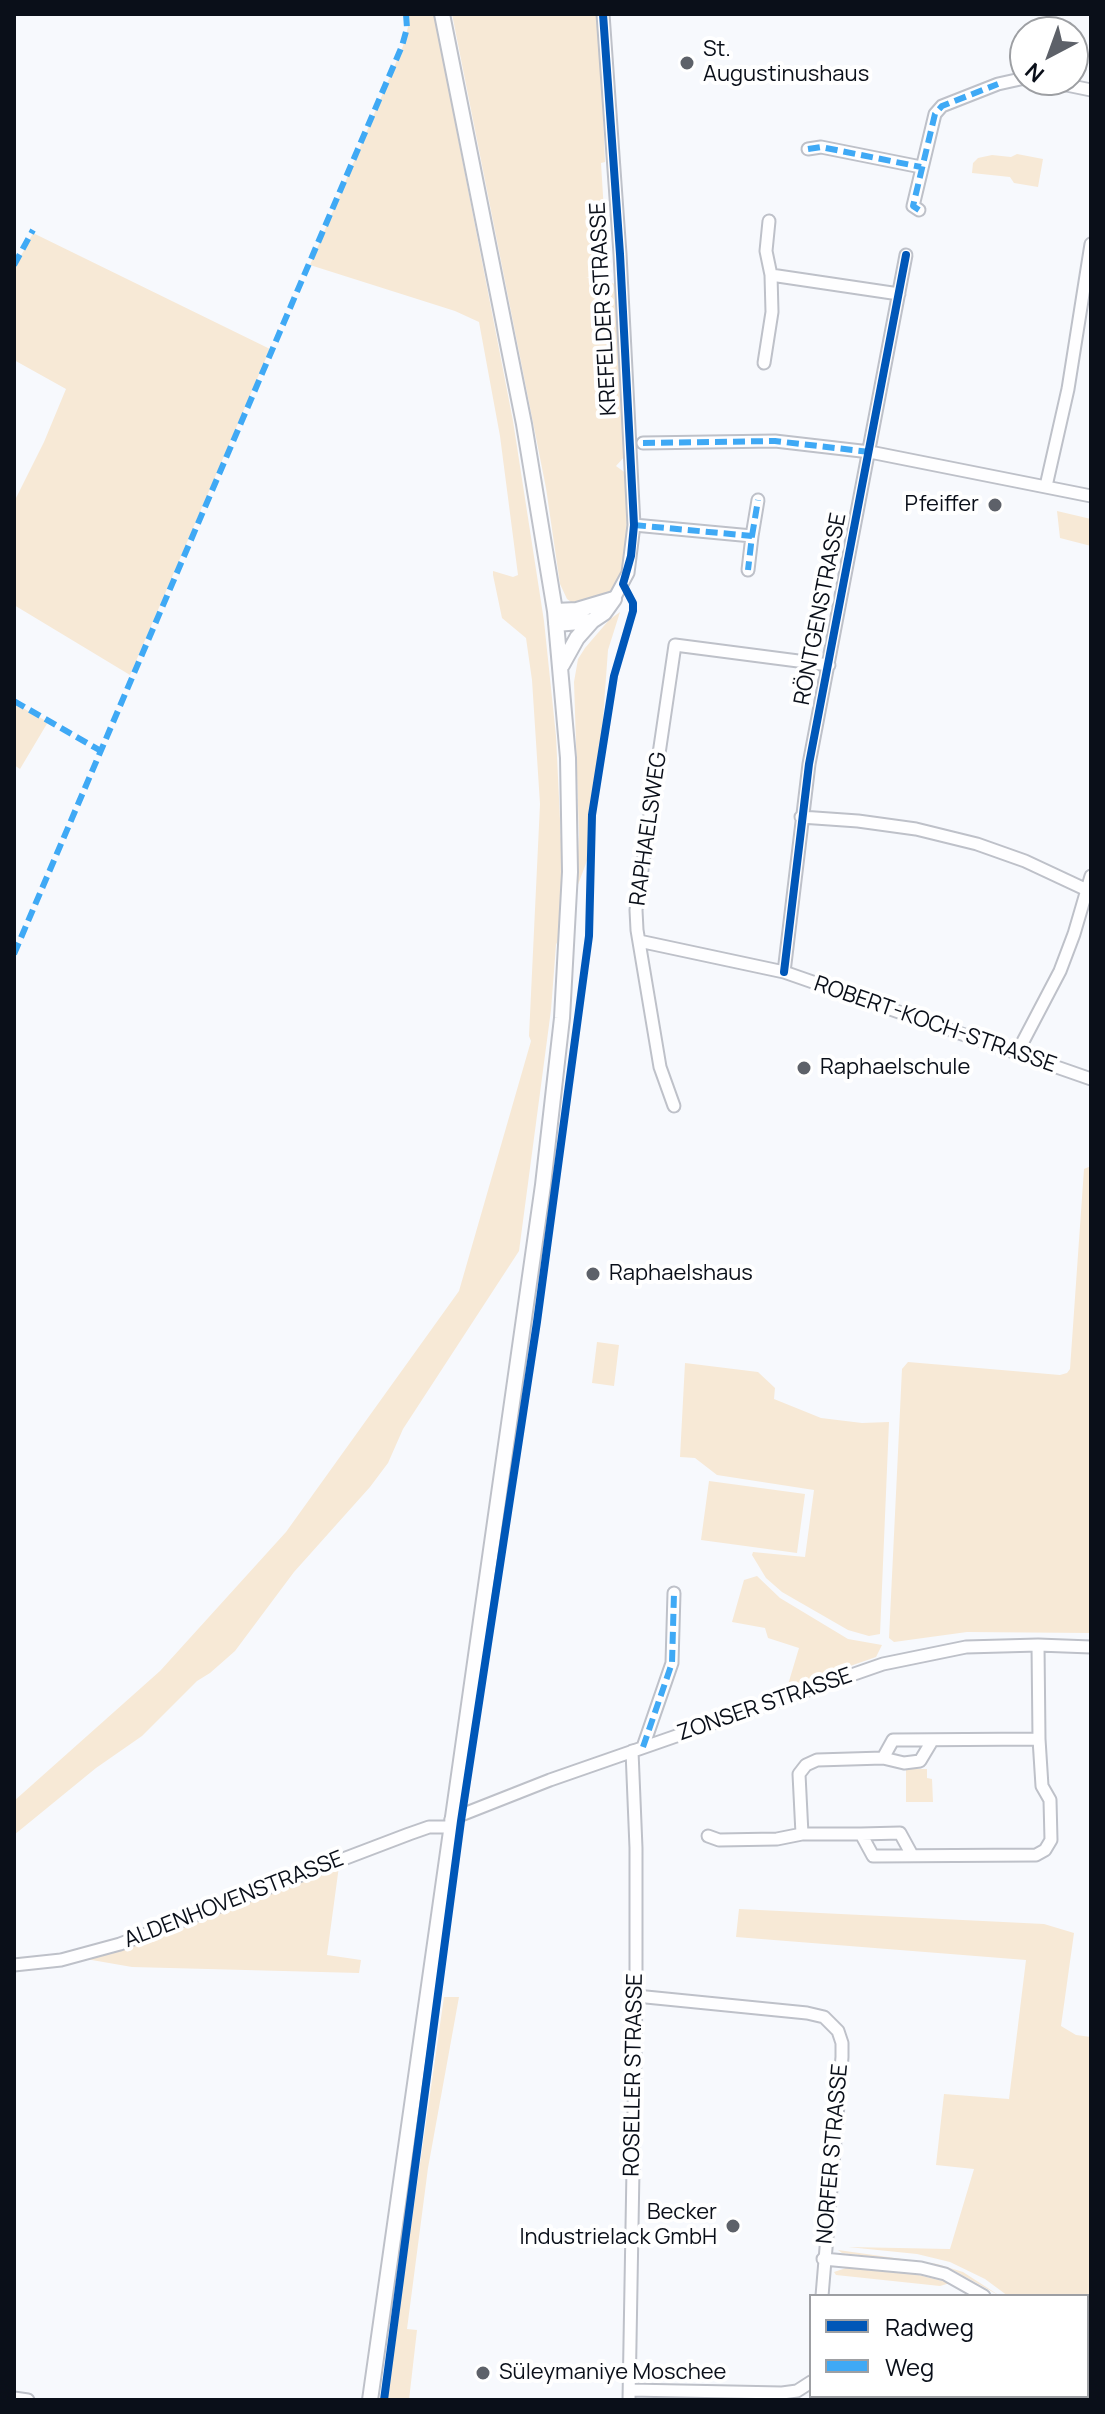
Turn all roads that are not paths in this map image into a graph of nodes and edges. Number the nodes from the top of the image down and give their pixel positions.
1 (442, 14) edge
2 (603, 14) edge
3 (1009, 82) edge
4 (808, 149) dead end
5 (921, 167) junction
6 (919, 210) dead end
7 (769, 221) dead end
8 (1091, 244) edge
9 (906, 255) dead end
10 (771, 275) junction
11 (899, 294) junction
12 (764, 363) dead end
13 (643, 443) dead end
14 (870, 452) junction
15 (1046, 486) junction
16 (1091, 496) edge
17 (758, 500) dead end
18 (634, 525) junction
19 (752, 536) junction
20 (748, 570) dead end
21 (614, 599) junction
22 (556, 618) junction
23 (592, 621) junction
24 (562, 665) junction
25 (829, 665) junction
26 (801, 817) junction
27 (1091, 876) edge
28 (1087, 890) junction
29 (639, 941) junction
30 (784, 972) junction
31 (1017, 1053) junction
32 (1091, 1079) edge
33 (674, 1106) dead end
34 (674, 1593) dead end
35 (1038, 1645) junction
36 (1091, 1647) edge
37 (1039, 1739) junction
38 (932, 1741) junction
39 (638, 1749) junction
40 (883, 1758) junction
41 (451, 1823) junction
42 (802, 1834) junction
43 (861, 1834) junction
44 (708, 1836) dead end
45 (912, 1855) junction
46 (14, 1965) edge
47 (636, 1996) junction
48 (823, 2259) junction
49 (822, 2294) edge
50 (980, 2294) edge
51 (809, 2383) edge
52 (630, 2395) edge
53 (14, 2398) edge
54 (28, 2400) edge
55 (370, 2400) edge

1 - 22 main road
2 - 18 street, KREFELDER STRASSE
3 - 5 street
4 - 5 street
5 - 6 street
7 - 10 street
8 - 15 street
9 - 11 street, RÖNTGENSTRASSE
10 - 11 street
10 - 12 street
11 - 14 street, RÖNTGENSTRASSE
13 - 14 street
14 - 15 street
14 - 25 street, RÖNTGENSTRASSE
15 - 16 street
17 - 19 street
18 - 19 street
18 - 21 street, KREFELDER STRASSE
19 - 20 street
21 - 22 main road
21 - 23 main road
22 - 23 main road
22 - 24 main road
23 - 24 main road
24 - 41 main road
25 - 26 street, RÖNTGENSTRASSE
25 - 29 street, RAPHAELSWEG
26 - 28 street
26 - 30 street, RÖNTGENSTRASSE
27 - 28 street
28 - 31 street
29 - 30 street, ROBERT-KOCH-STRASSE
29 - 33 street, RAPHAELSWEG
30 - 31 street, ROBERT-KOCH-STRASSE
31 - 32 street, ROBERT-KOCH-STRASSE
34 - 39 street
35 - 36 street, ZONSER STRASSE
35 - 37 street
35 - 39 street, ZONSER STRASSE
37 - 38 street
37 - 45 street
38 - 40 street
38 - 40 street
39 - 41 street, ZONSER STRASSE
39 - 47 street, ROSELLER STRASSE
40 - 42 street
41 - 46 street, ALDENHOVENSTRASSE
41 - 55 main road
42 - 43 street
42 - 44 street
43 - 45 street
43 - 45 street
47 - 48 street, NORFER STRASSE
47 - 52 street, ROSELLER STRASSE
48 - 49 street, NORFER STRASSE
48 - 50 street
51 - 52 street
53 - 54 street

